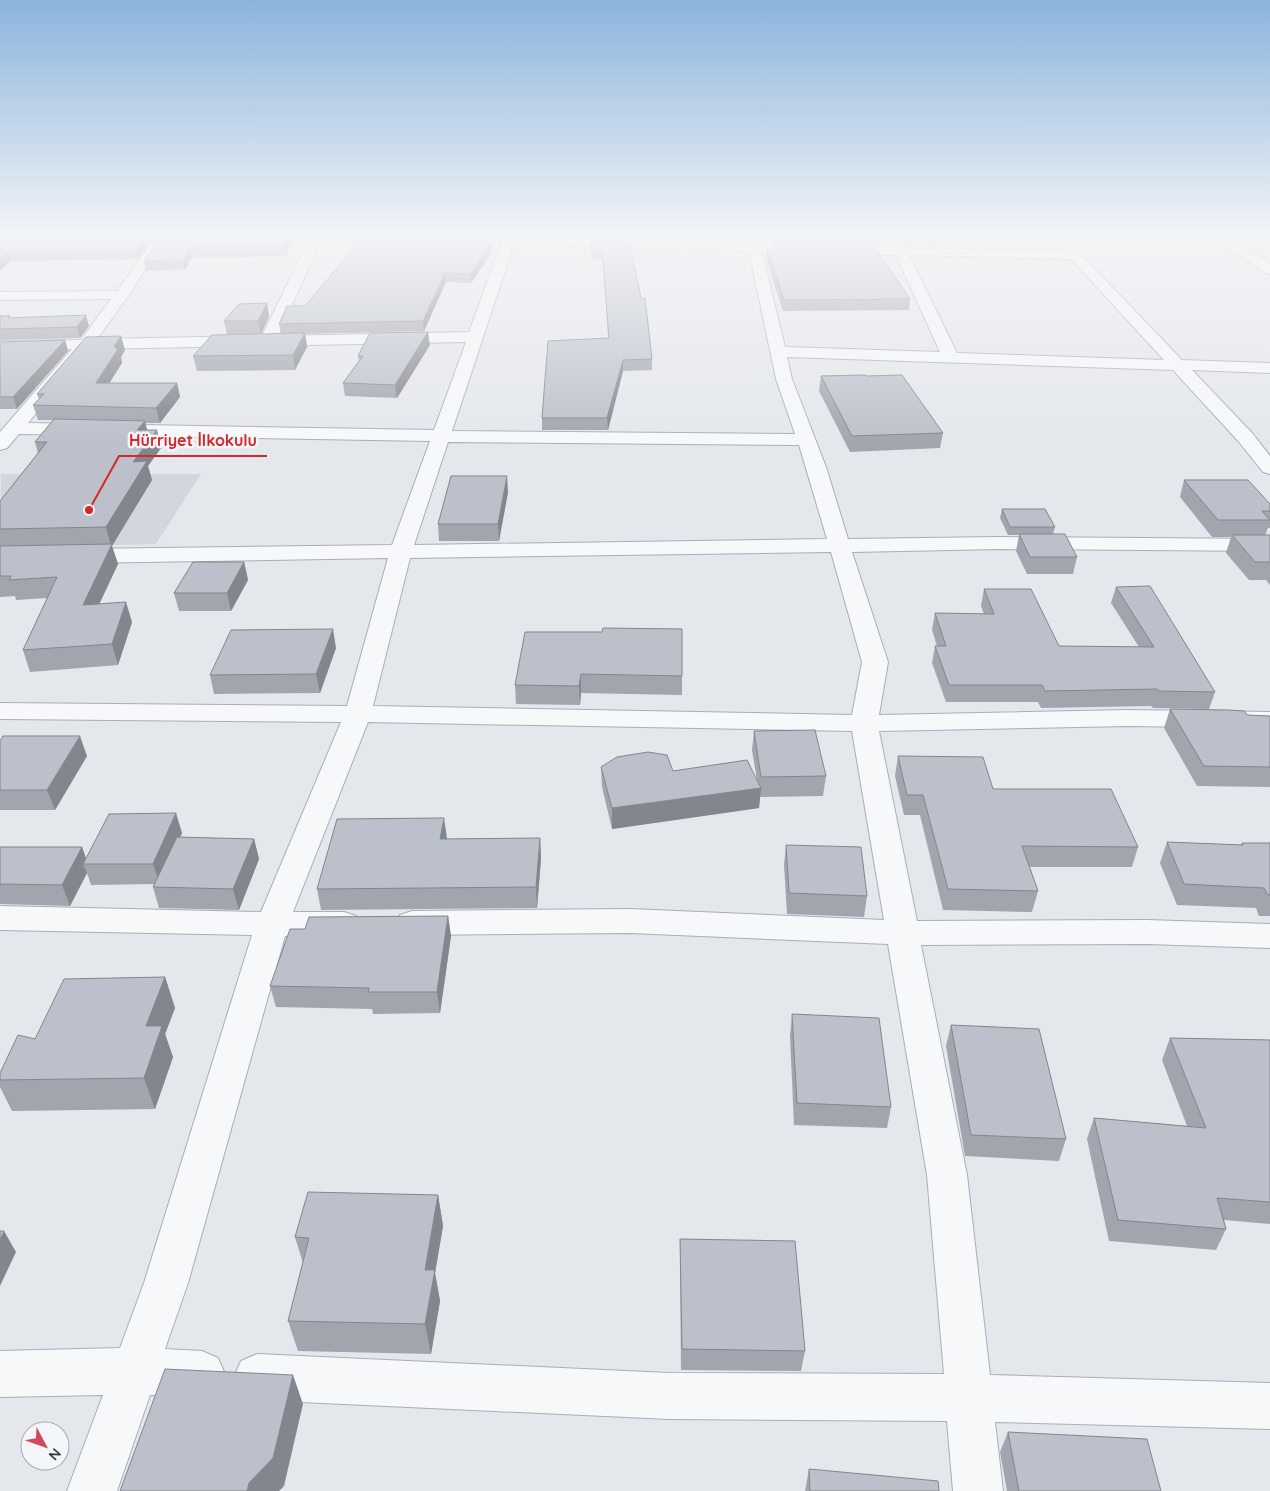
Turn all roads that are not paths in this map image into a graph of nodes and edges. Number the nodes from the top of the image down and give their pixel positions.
1 (114, 306) edge
2 (285, 306) edge
3 (485, 306) edge
4 (772, 306) edge
5 (927, 306) edge
6 (1120, 306) edge
7 (474, 337) junction
8 (268, 341) junction
9 (85, 345) junction
10 (0, 346) edge
11 (778, 352) junction
12 (951, 358) junction
13 (1177, 366) junction
14 (1270, 368) edge
15 (12, 423) edge
16 (439, 436) junction
17 (806, 440) junction
18 (0, 444) edge
19 (1270, 468) edge
20 (839, 545) junction
21 (1270, 546) edge
22 (401, 551) junction
23 (59, 556) edge
24 (0, 711) edge
25 (358, 714) junction
26 (1270, 720) edge
27 (864, 722) junction
28 (0, 918) edge
29 (272, 924) junction
30 (903, 933) junction
31 (1270, 936) edge
32 (134, 1371) junction
33 (0, 1374) edge
34 (969, 1398) junction
35 (1270, 1406) edge
36 (92, 1491) edge
37 (978, 1491) edge

1 - 9 street
2 - 8 street
3 - 7 street
4 - 11 street
5 - 12 street
6 - 13 street
7 - 8 street
7 - 16 street
8 - 9 street
9 - 10 street
9 - 15 street
11 - 12 street
11 - 17 street
12 - 13 street
13 - 14 street
13 - 19 street
15 - 16 street
15 - 18 street
16 - 17 street
16 - 22 street
17 - 20 street
20 - 21 street
20 - 22 street
20 - 27 street
22 - 23 street
22 - 25 street
24 - 25 street
25 - 27 street
25 - 29 street
26 - 27 street
27 - 30 street
28 - 29 street
29 - 30 street
29 - 32 street
30 - 31 street
30 - 34 street
32 - 33 street
32 - 34 street
32 - 36 street
34 - 35 street
34 - 37 street

